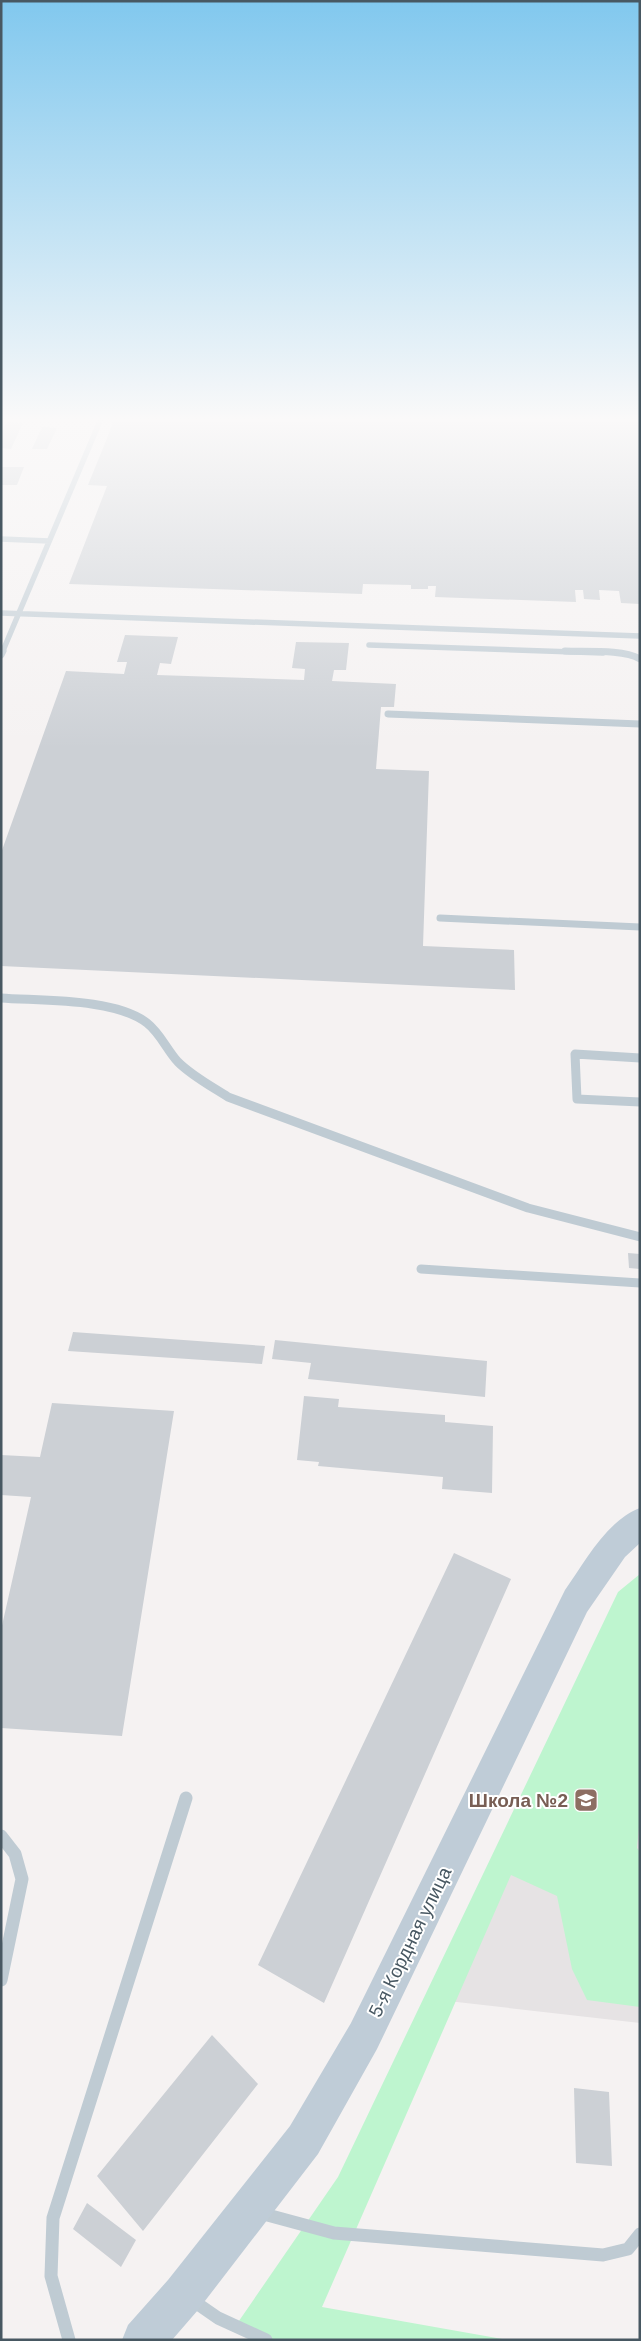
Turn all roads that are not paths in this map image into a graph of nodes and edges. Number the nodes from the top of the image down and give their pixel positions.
1 (53, 530) edge
2 (1, 539) edge
3 (49, 540) junction
4 (1, 613) edge
5 (18, 614) junction
6 (640, 636) edge
7 (370, 645) dead end
8 (1, 655) edge
9 (640, 659) edge
10 (388, 714) dead end
11 (640, 724) edge
12 (440, 918) dead end
13 (640, 927) edge
14 (1, 998) edge
15 (640, 1058) edge
16 (640, 1102) edge
17 (640, 1238) edge
18 (421, 1269) dead end
19 (640, 1283) edge
20 (640, 1522) edge
21 (186, 1798) dead end
22 (1, 1836) edge
23 (1, 1980) edge
24 (250, 2211) junction
25 (640, 2234) edge
26 (183, 2294) junction
27 (69, 2340) edge
28 (143, 2340) edge
29 (266, 2340) edge

1 - 3 lane
2 - 3 lane
3 - 5 lane
4 - 5 lane
5 - 6 lane
5 - 8 lane
7 - 9 lane
10 - 11 lane
12 - 13 lane
14 - 17 lane
15 - 16 lane
18 - 19 lane
20 - 24 main road, 5-я Кордная улица
21 - 27 lane
22 - 23 lane
24 - 25 lane
24 - 26 main road, 5-я Кордная улица
26 - 28 main road, 5-я Кордная улица
26 - 29 lane

